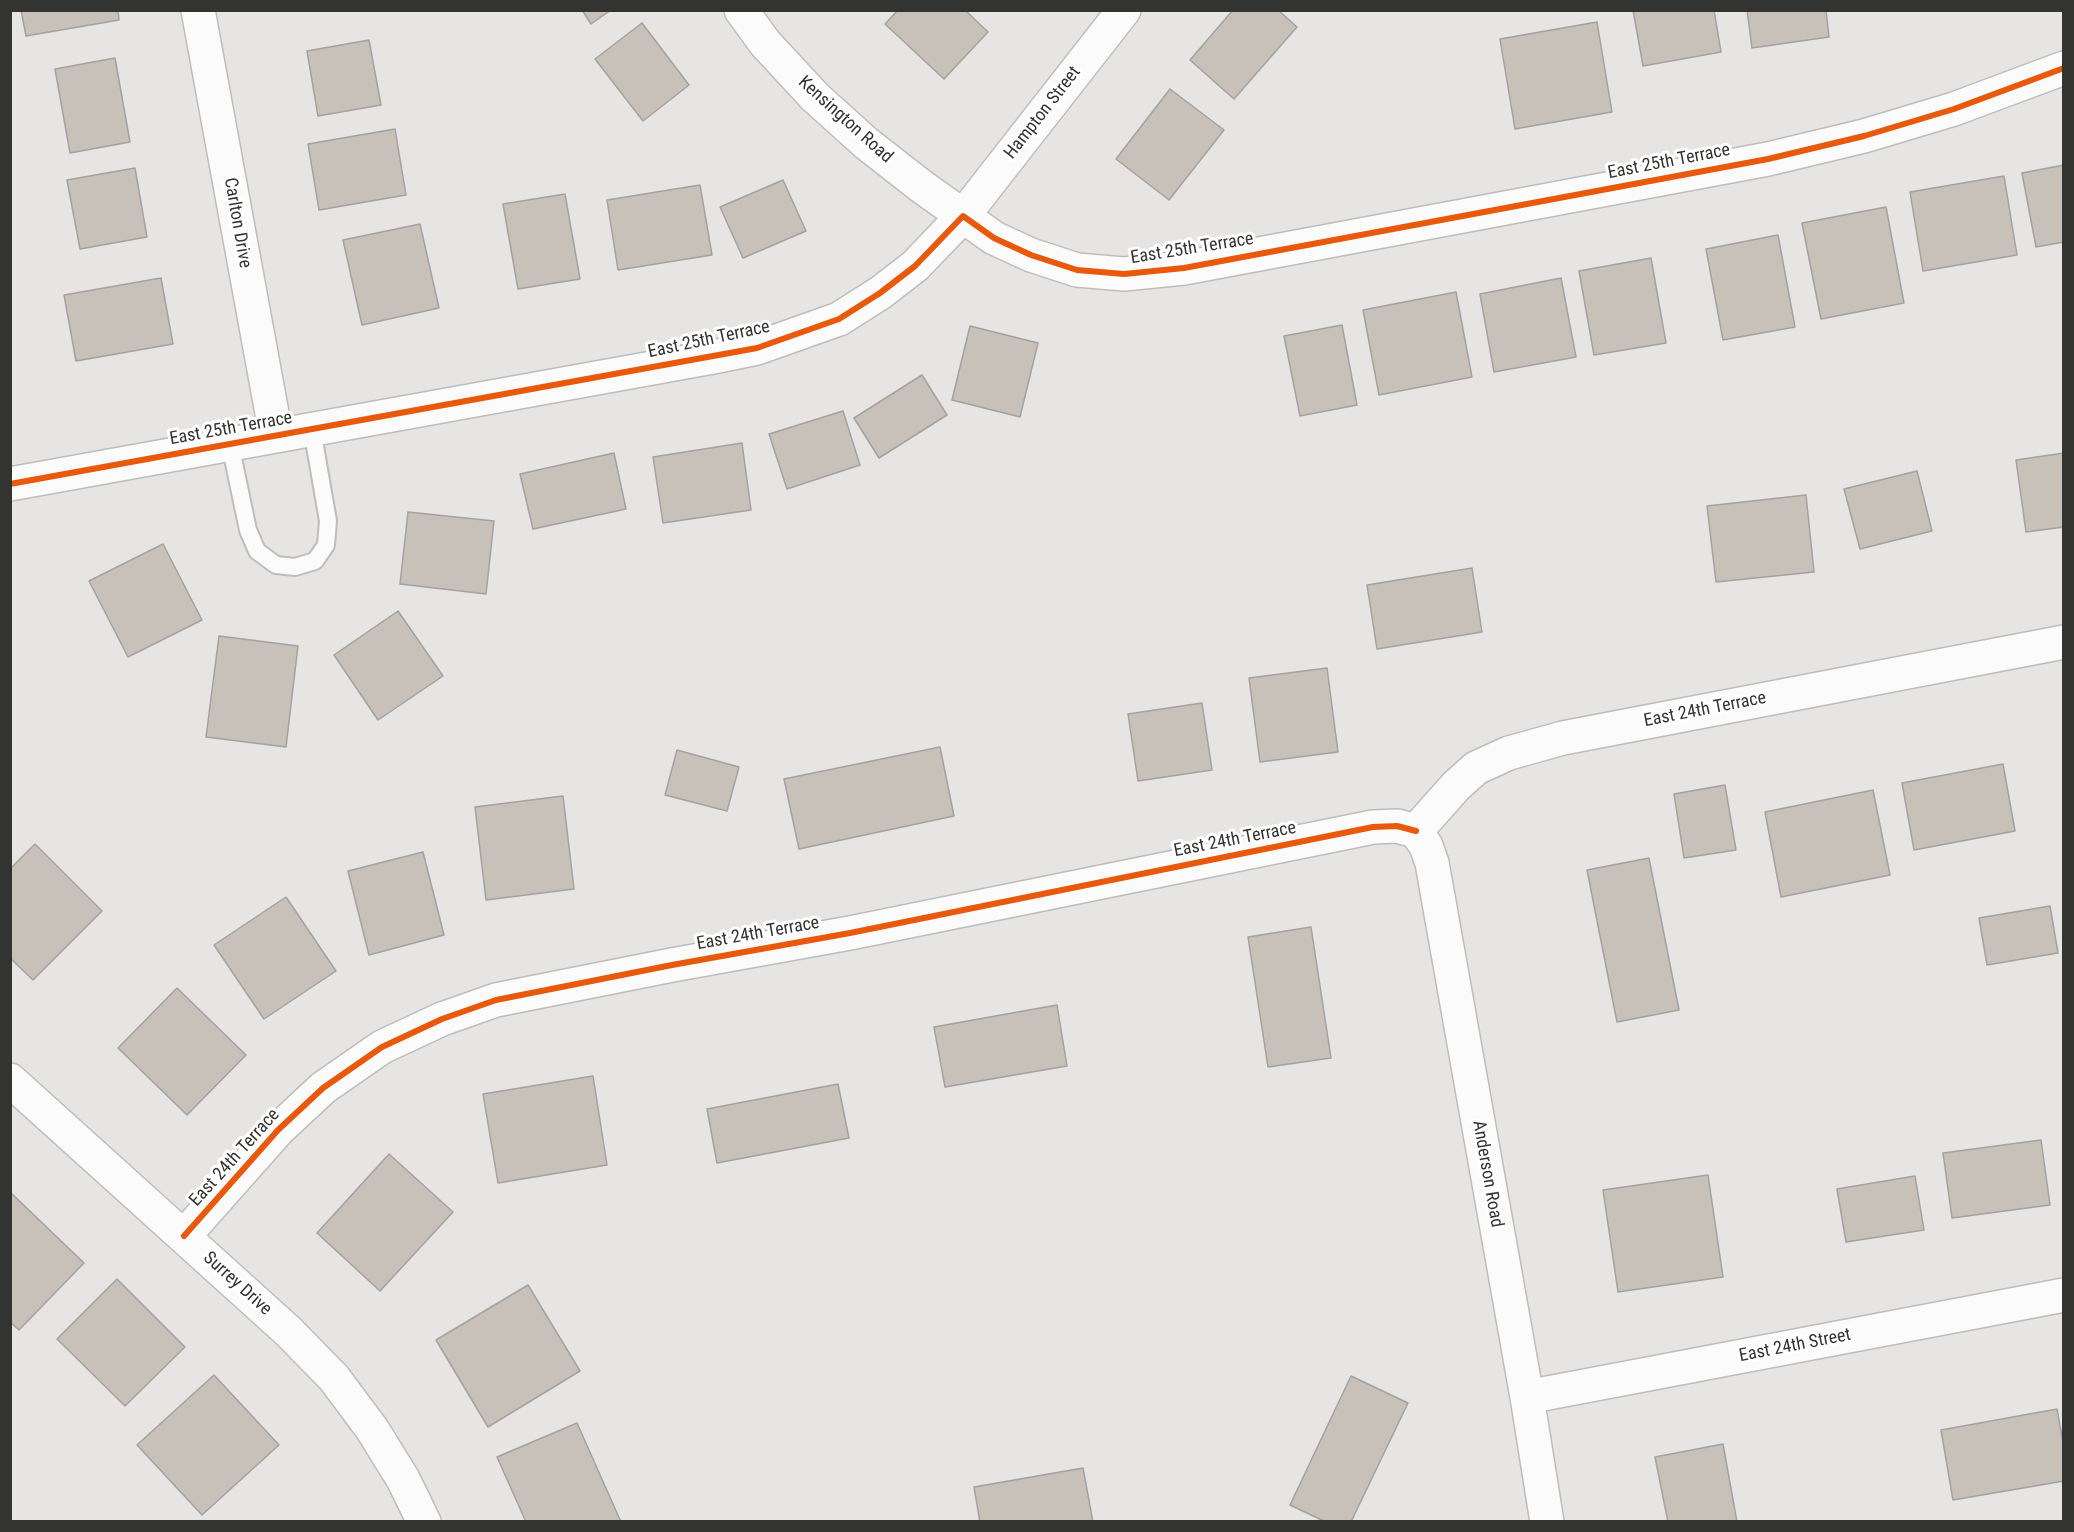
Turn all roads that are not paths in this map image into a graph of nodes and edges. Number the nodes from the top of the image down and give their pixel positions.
1 (198, 10) edge
2 (741, 10) edge
3 (1124, 10) edge
4 (2064, 68) edge
5 (963, 216) junction
6 (312, 429) junction
7 (276, 435) junction
8 (230, 444) junction
9 (10, 484) edge
10 (2064, 642) edge
11 (1416, 831) junction
12 (10, 1080) edge
13 (184, 1236) junction
14 (2064, 1295) edge
15 (1527, 1398) junction
16 (424, 1521) edge
17 (1547, 1521) edge

1 - 7 street, Carlton Drive
2 - 5 street, Kensington Road
3 - 5 street, Hampton Street
4 - 5 street, East 25th Terrace
5 - 6 street, East 25th Terrace
6 - 7 street, East 25th Terrace
6 - 8 lane
7 - 8 street, East 25th Terrace
8 - 9 street, East 25th Terrace
10 - 11 street, East 24th Terrace
11 - 13 street, East 24th Terrace
11 - 15 street, Anderson Road
12 - 13 street, Surrey Drive
13 - 16 street, Surrey Drive
14 - 15 street, East 24th Street
15 - 17 street, Anderson Road

